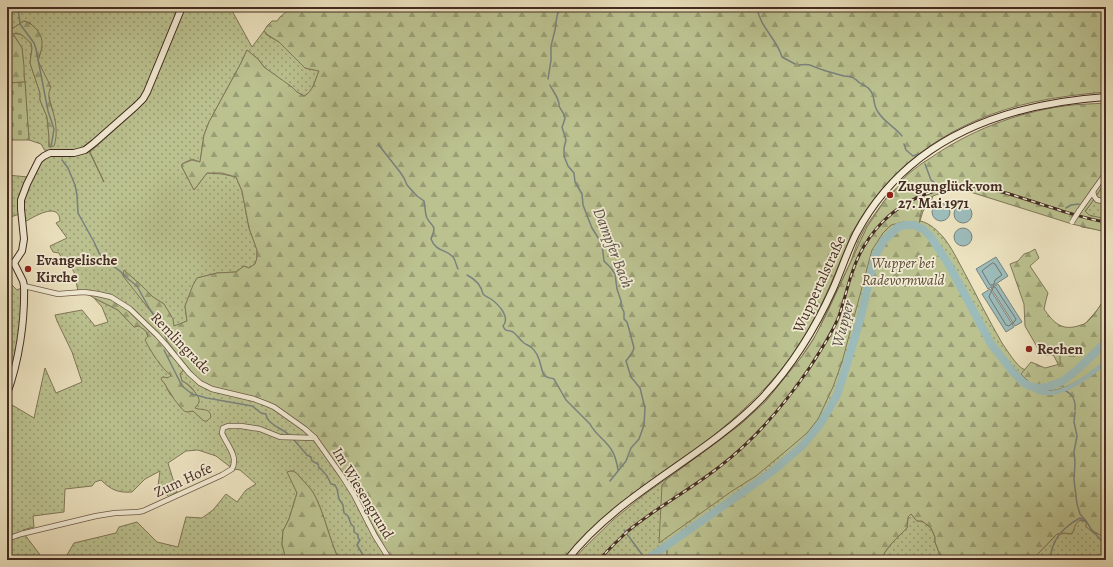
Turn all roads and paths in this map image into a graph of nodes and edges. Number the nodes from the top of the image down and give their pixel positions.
1 (182, 7) edge
2 (1106, 97) edge
3 (1106, 173) edge
4 (1102, 180) junction
5 (1106, 186) edge
6 (1093, 192) junction
7 (1106, 199) edge
8 (1072, 222) dead end
9 (24, 286) junction
10 (7, 394) edge
11 (315, 438) junction
12 (7, 539) edge
13 (390, 560) edge
14 (567, 560) edge

1 - 9 main road
2 - 14 main road, Wuppertalstraße
3 - 4 street
4 - 5 street
4 - 6 street
6 - 7 street
6 - 8 street, bridge
9 - 10 main road
9 - 11 street, Remlingrade
11 - 12 street, Zum Hofe
11 - 13 street, Im Wiesengrund

